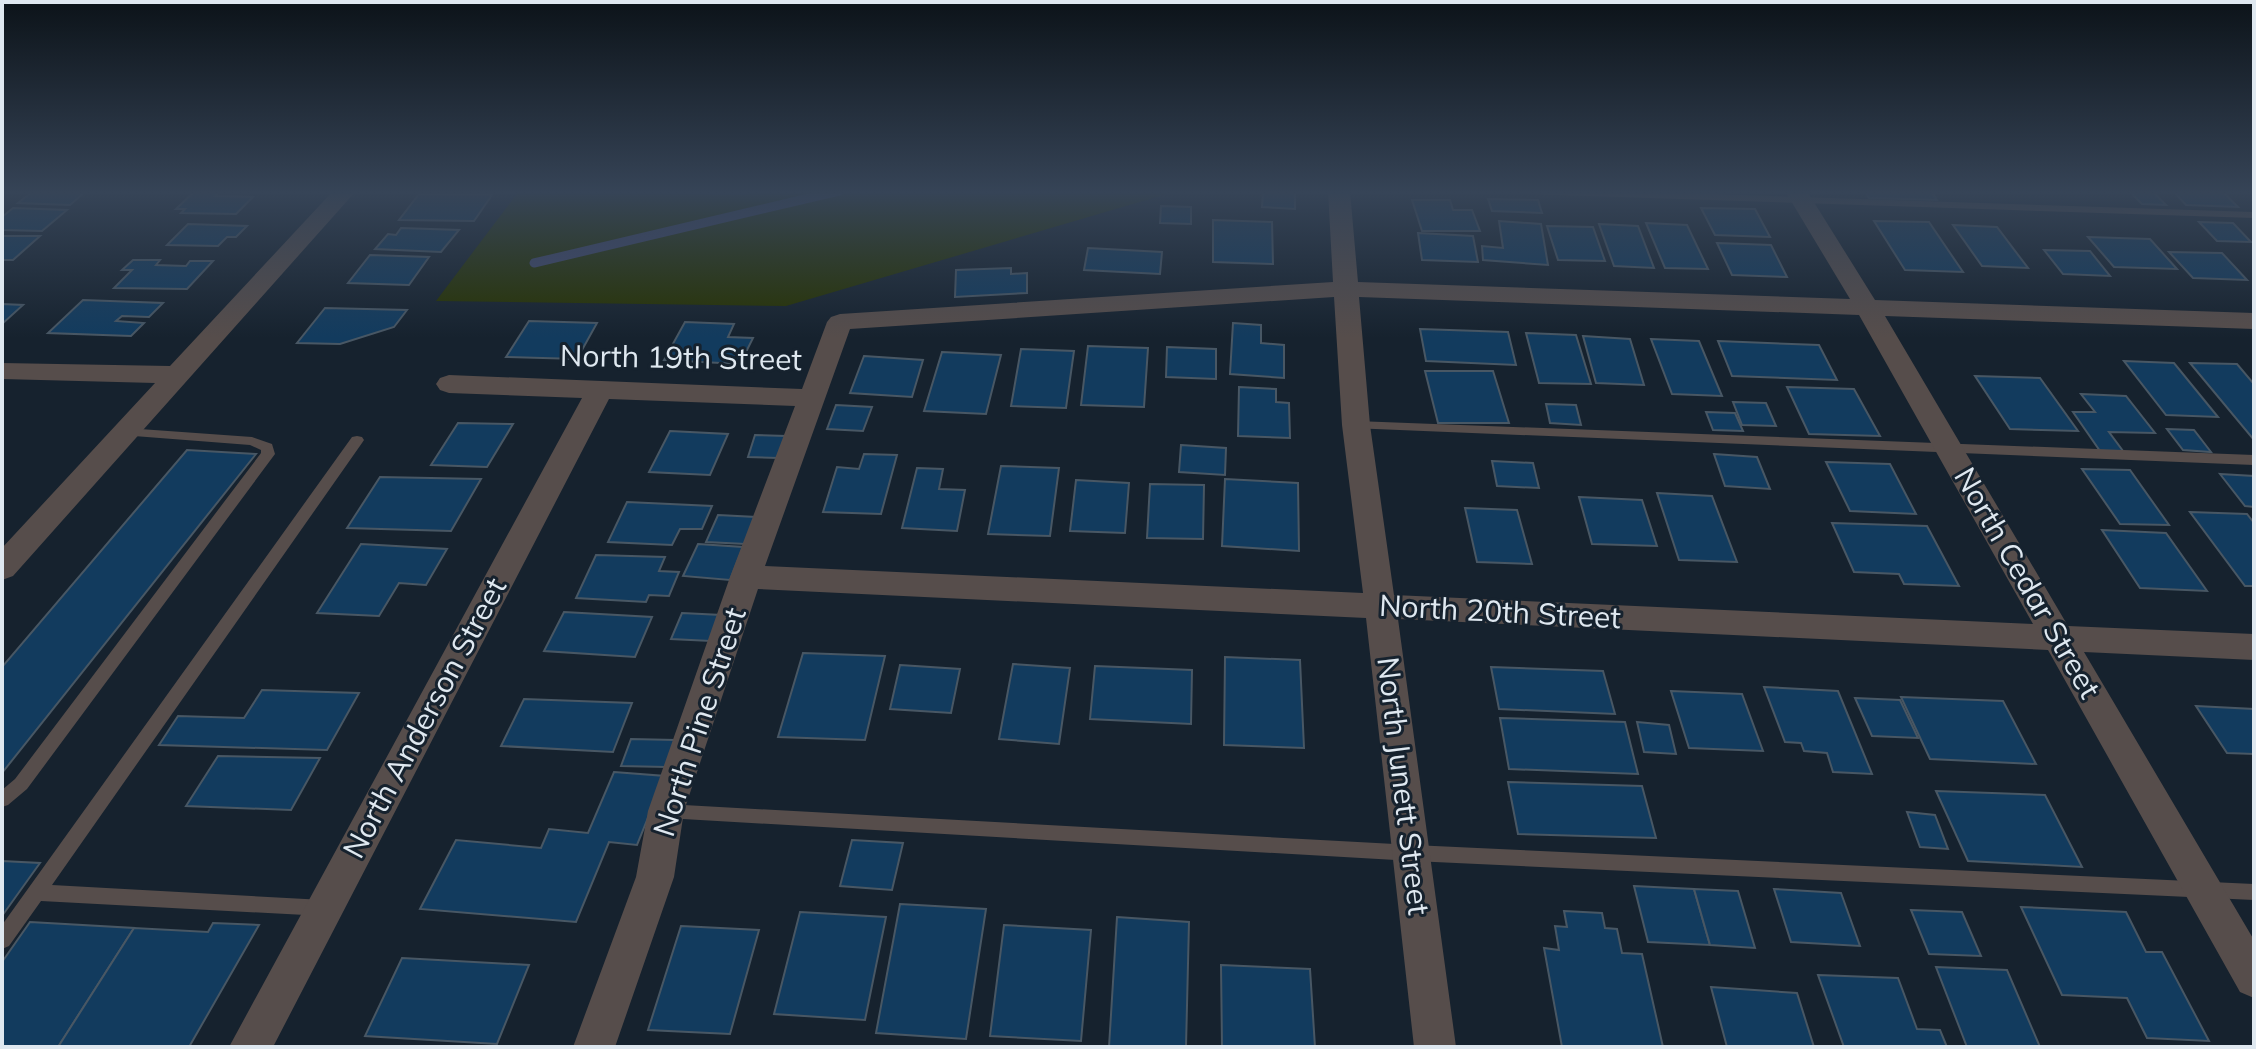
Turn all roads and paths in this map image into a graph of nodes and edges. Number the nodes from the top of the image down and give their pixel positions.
1 (300, 240) edge
2 (1342, 240) edge
3 (1826, 240) edge
4 (1346, 289) junction
5 (1867, 307) junction
6 (2254, 321) edge
7 (2, 371) edge
8 (177, 375) junction
9 (449, 384) dead end
10 (600, 390) junction
11 (812, 398) junction
12 (1356, 425) junction
13 (126, 432) junction
14 (357, 440) dead end
15 (1949, 448) junction
16 (2254, 460) edge
17 (2, 568) edge
18 (746, 577) junction
19 (1379, 607) junction
20 (2059, 638) junction
21 (2254, 647) edge
22 (2, 800) edge
23 (666, 811) junction
24 (1413, 853) junction
25 (2203, 890) junction
26 (36, 892) junction
27 (2254, 892) edge
28 (324, 908) junction
29 (2, 940) edge
30 (2254, 978) edge
31 (250, 1047) edge
32 (594, 1047) edge
33 (1435, 1047) edge

1 - 8 street
2 - 4 street, North Junett Street
3 - 5 street, North Cedar Street
4 - 5 street, North 19th Street
4 - 11 street, North 19th Street
4 - 12 street, North Junett Street
5 - 6 street, North 19th Street
5 - 15 street, North Cedar Street
7 - 8 street
8 - 13 street
9 - 10 street, North 19th Street
10 - 11 street, North 19th Street
10 - 28 street, North Anderson Street
11 - 18 street, North Pine Street
12 - 15 lane
12 - 19 street, North Junett Street
13 - 17 street
13 - 22 lane
14 - 26 lane
15 - 16 lane
15 - 20 street, North Cedar Street
18 - 19 street, North 20th Street
18 - 23 street, North Pine Street
19 - 20 street, North 20th Street
19 - 24 street, North Junett Street
20 - 21 street, North 20th Street
20 - 25 street, North Cedar Street
23 - 24 lane
23 - 32 street, North Pine Street
24 - 25 lane
24 - 33 street, North Junett Street
25 - 27 lane
25 - 30 street, North Cedar Street
26 - 28 lane
26 - 29 lane
28 - 31 street, North Anderson Street

